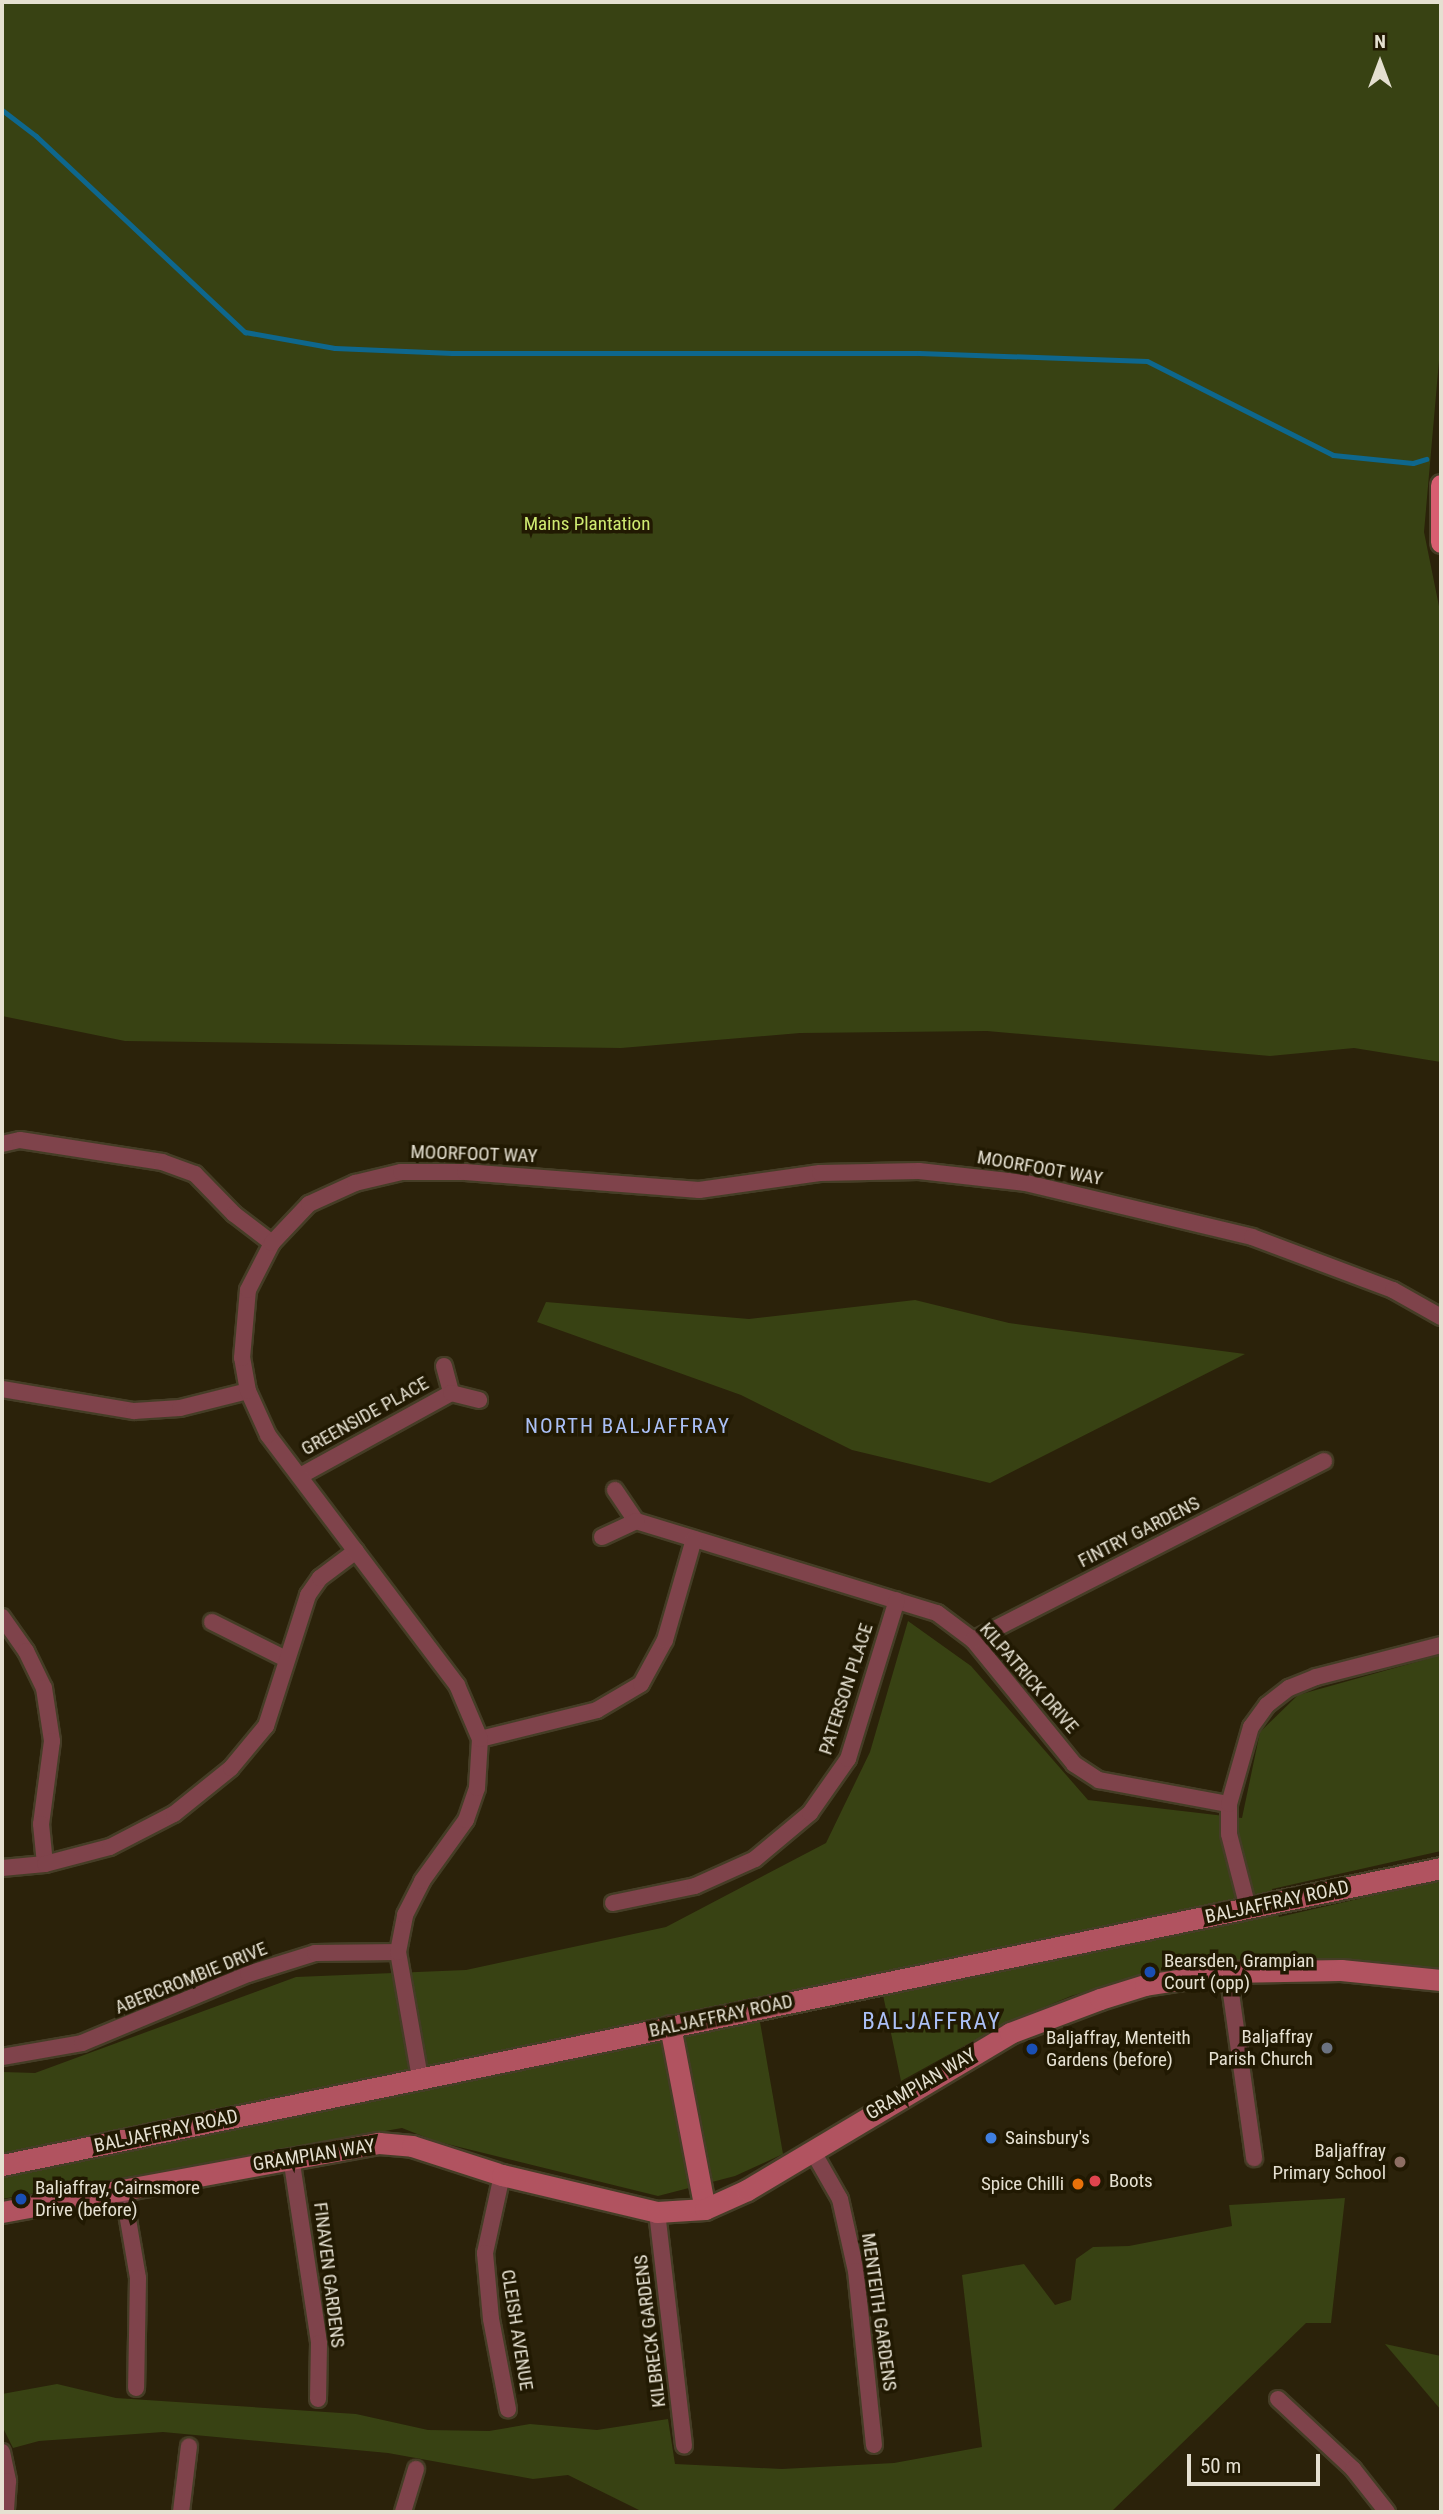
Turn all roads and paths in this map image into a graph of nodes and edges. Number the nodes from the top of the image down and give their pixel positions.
1 (1441, 485) edge
2 (1441, 542) edge
3 (2, 1144) edge
4 (272, 1243) junction
5 (1441, 1317) edge
6 (444, 1366) dead end
7 (2, 1389) edge
8 (247, 1391) junction
9 (451, 1393) junction
10 (479, 1400) dead end
11 (1324, 1461) dead end
12 (300, 1476) junction
13 (615, 1490) dead end
14 (636, 1521) junction
15 (602, 1537) dead end
16 (694, 1539) junction
17 (356, 1551) junction
18 (897, 1600) junction
19 (2, 1617) edge
20 (212, 1622) dead end
21 (972, 1640) junction
22 (1441, 1645) edge
23 (284, 1658) junction
24 (480, 1739) junction
25 (1229, 1804) junction
26 (45, 1864) junction
27 (2, 1868) edge
28 (1441, 1868) edge
29 (613, 1903) dead end
30 (1248, 1908) junction
31 (398, 1952) junction
32 (1228, 1972) junction
33 (1441, 1980) edge
34 (670, 2026) junction
35 (2, 2057) edge
36 (420, 2078) junction
37 (812, 2150) junction
38 (290, 2157) junction
39 (1254, 2158) dead end
40 (2, 2165) edge
41 (502, 2175) junction
42 (122, 2190) junction
43 (705, 2209) junction
44 (2, 2212) edge
45 (657, 2212) junction
46 (136, 2388) dead end
47 (318, 2399) dead end
48 (1278, 2399) dead end
49 (508, 2409) dead end
50 (684, 2445) dead end
51 (874, 2445) dead end
52 (189, 2446) dead end
53 (2, 2452) edge
54 (416, 2469) dead end
55 (6, 2512) edge
56 (181, 2512) edge
57 (403, 2512) edge
58 (1387, 2512) edge

1 - 2 main road
3 - 4 street
4 - 5 street, MOORFOOT WAY
4 - 8 street, MOORFOOT WAY
6 - 9 street, GREENSIDE PLACE
7 - 8 street
8 - 12 street, MOORFOOT WAY
9 - 10 street, GREENSIDE PLACE
9 - 12 street, GREENSIDE PLACE
11 - 21 street, FINTRY GARDENS
12 - 17 street, MOORFOOT WAY
13 - 14 street
14 - 15 street
14 - 16 street, KILPATRICK DRIVE
16 - 18 street, KILPATRICK DRIVE
16 - 24 street
17 - 23 street
17 - 24 street, MOORFOOT WAY
18 - 21 street, KILPATRICK DRIVE
18 - 29 street, PATERSON PLACE
19 - 26 street
20 - 23 street
21 - 25 street, KILPATRICK DRIVE
22 - 25 street
23 - 26 street
24 - 31 street, MOORFOOT WAY
25 - 30 street
26 - 27 street
28 - 30 street, BALJAFFRAY ROAD
30 - 34 street, BALJAFFRAY ROAD
31 - 35 street, ABERCROMBIE DRIVE
31 - 36 street, MOORFOOT WAY
32 - 33 street, GRAMPIAN WAY
32 - 37 street, GRAMPIAN WAY
32 - 39 street
34 - 36 street, BALJAFFRAY ROAD
34 - 43 street
36 - 40 street, BALJAFFRAY ROAD
37 - 43 street, GRAMPIAN WAY
37 - 51 street, MENTEITH GARDENS
38 - 41 street, GRAMPIAN WAY
38 - 42 street, GRAMPIAN WAY
38 - 47 street, FINAVEN GARDENS
41 - 45 street, GRAMPIAN WAY
41 - 49 street, CLEISH AVENUE
42 - 44 street, GRAMPIAN WAY
42 - 46 street
43 - 45 street, GRAMPIAN WAY
45 - 50 street, KILBRECK GARDENS
48 - 58 street
52 - 56 street
53 - 55 street
54 - 57 street

